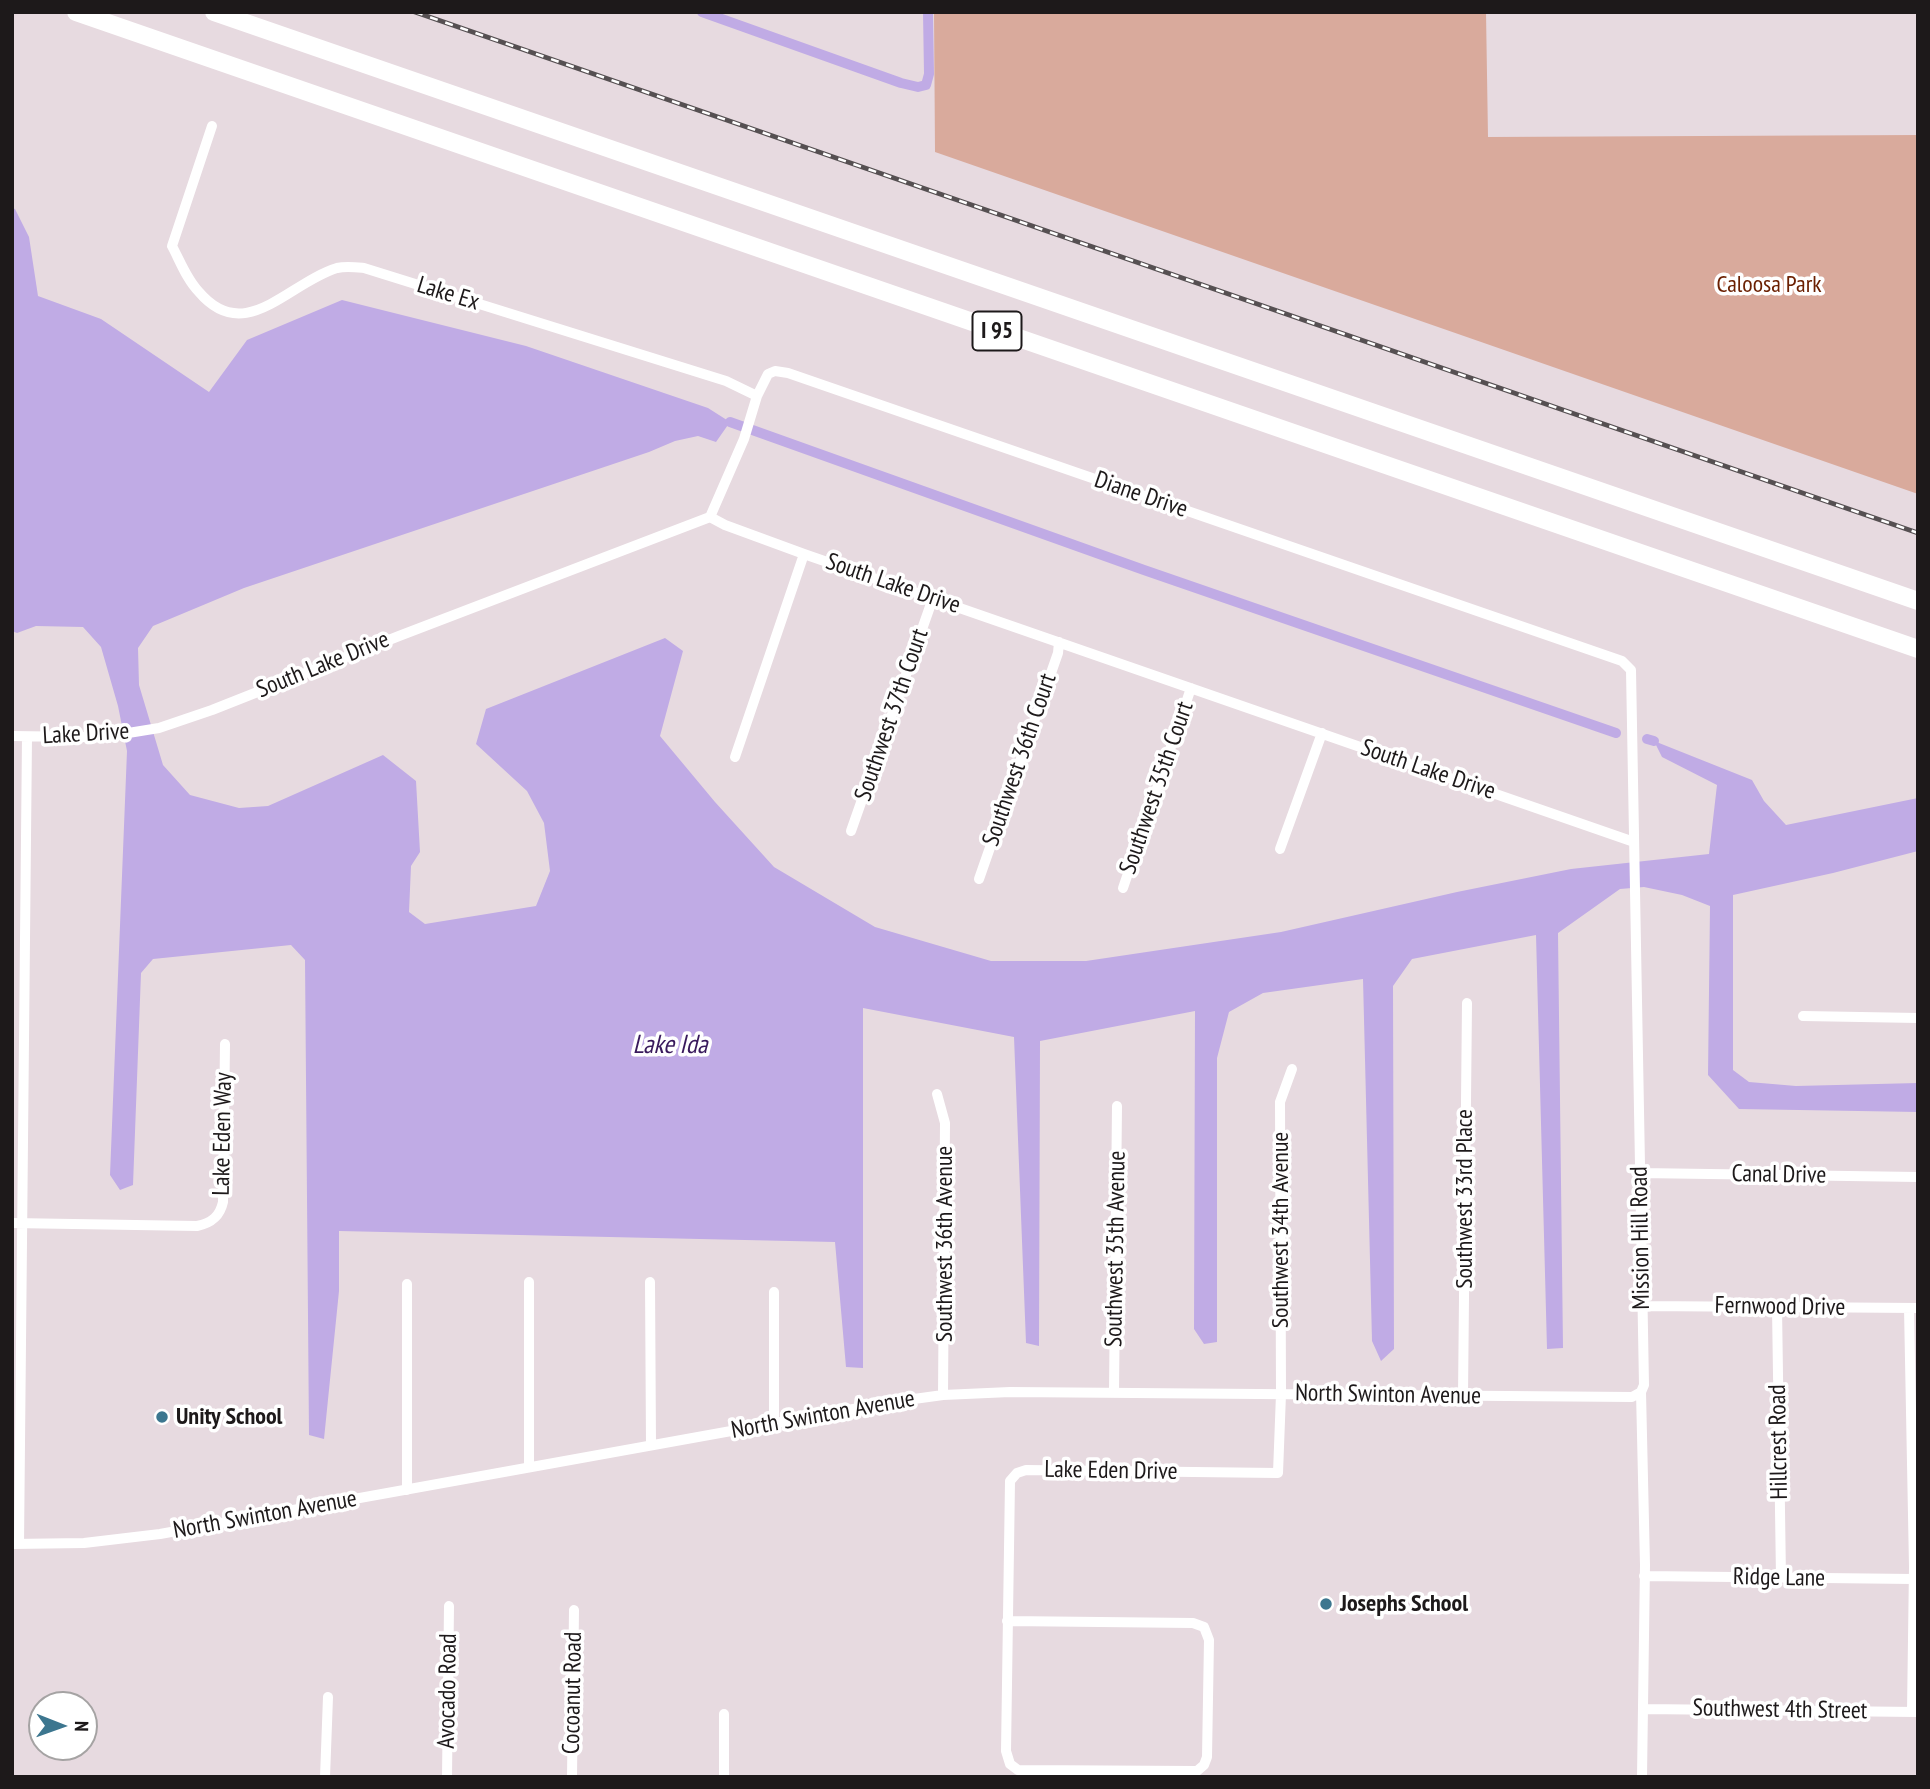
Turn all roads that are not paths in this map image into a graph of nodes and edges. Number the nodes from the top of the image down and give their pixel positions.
1 (76, 12) edge
2 (215, 12) edge
3 (212, 126) dead end
4 (758, 396) junction
5 (710, 517) junction
6 (804, 554) junction
7 (933, 598) junction
8 (1918, 601) edge
9 (1059, 642) junction
10 (1918, 649) edge
11 (1191, 688) junction
12 (1632, 698) joint
13 (159, 728) joint
14 (1322, 733) junction
15 (12, 736) edge
16 (27, 737) junction
17 (735, 757) dead end
18 (850, 831) dead end
19 (1634, 842) junction
20 (1280, 849) dead end
21 (979, 879) dead end
22 (1123, 888) dead end
23 (12, 899) edge
24 (25, 899) junction
25 (1467, 1003) dead end
26 (1803, 1016) dead end
27 (1918, 1018) edge
28 (225, 1044) dead end
29 (18, 1061) edge
30 (1292, 1069) dead end
31 (937, 1094) dead end
32 (1117, 1106) dead end
33 (1640, 1173) junction
34 (1918, 1177) edge
35 (17, 1223) edge
36 (528, 1282) dead end
37 (650, 1282) dead end
38 (407, 1284) dead end
39 (774, 1292) dead end
40 (1642, 1306) junction
41 (1777, 1307) junction
42 (1913, 1308) edge
43 (16, 1386) edge
44 (1114, 1392) junction
45 (1642, 1392) junction
46 (1281, 1394) junction
47 (943, 1395) junction
48 (1463, 1395) junction
49 (774, 1423) junction
50 (652, 1445) junction
51 (529, 1467) junction
52 (407, 1490) junction
53 (15, 1544) edge
54 (1644, 1576) junction
55 (1782, 1578) junction
56 (1913, 1579) junction
57 (449, 1605) dead end
58 (574, 1610) dead end
59 (1007, 1621) junction
60 (328, 1697) dead end
61 (1643, 1709) junction
62 (1915, 1712) edge
63 (724, 1714) dead end
64 (1183, 1774) edge
65 (325, 1777) edge
66 (447, 1777) edge
67 (572, 1777) edge
68 (724, 1777) edge
69 (1642, 1777) edge

1 - 10 highway, I 95
2 - 8 highway, I 95
3 - 4 street, Lake Ex
4 - 5 street, Diane Drive
4 - 12 street, Diane Drive
5 - 6 street, South Lake Drive
5 - 13 street, South Lake Drive
6 - 7 street, South Lake Drive
6 - 17 street
7 - 9 street, South Lake Drive
7 - 18 street, Southwest 37th Court
9 - 11 street, South Lake Drive
9 - 21 street, Southwest 36th Court
11 - 14 street, South Lake Drive
11 - 22 street, Southwest 35th Court
12 - 19 street, Mission Hill Road
13 - 16 street, Lake Drive
14 - 19 street, South Lake Drive
14 - 20 street
15 - 16 street, Lake Drive
16 - 24 street
19 - 33 street, Mission Hill Road
23 - 24 street
24 - 29 street
25 - 48 street, Southwest 33rd Place
26 - 27 street
28 - 35 street, Lake Eden Way
29 - 35 street
30 - 46 street, Southwest 34th Avenue
31 - 47 street, Southwest 36th Avenue
32 - 44 street, Southwest 35th Avenue
33 - 34 street, Canal Drive
33 - 40 street, Mission Hill Road
35 - 43 street
36 - 51 street
37 - 50 street
38 - 52 street
39 - 49 street
40 - 41 street, Fernwood Drive
40 - 45 street, Mission Hill Road
41 - 42 street, Fernwood Drive
41 - 55 street, Hillcrest Road
42 - 56 street
43 - 53 street
44 - 46 street, North Swinton Avenue
44 - 47 street, North Swinton Avenue
45 - 48 street, North Swinton Avenue
45 - 54 street, Mission Hill Road
46 - 48 street, North Swinton Avenue
46 - 59 street, Lake Eden Drive
47 - 49 street, North Swinton Avenue
49 - 50 street, North Swinton Avenue
50 - 51 street, North Swinton Avenue
51 - 52 street, North Swinton Avenue
52 - 53 street, North Swinton Avenue
54 - 55 street, Ridge Lane
54 - 61 street, Mission Hill Road
55 - 56 street, Ridge Lane
56 - 62 street
57 - 66 street, Avocado Road
58 - 67 street, Cocoanut Road
59 - 64 street, Lake Eden Drive
59 - 64 street, Lake Eden Drive
60 - 65 street
61 - 62 street, Southwest 4th Street
61 - 69 street, Mission Hill Road
63 - 68 street

